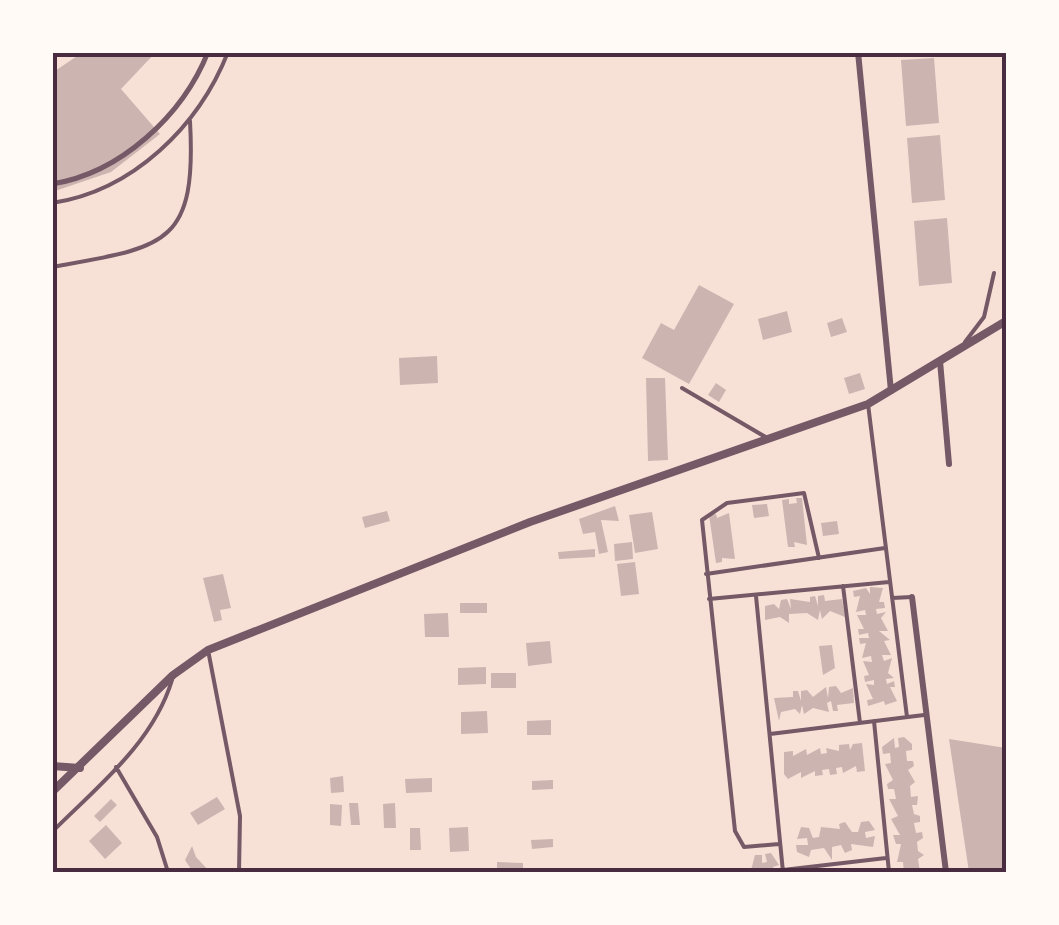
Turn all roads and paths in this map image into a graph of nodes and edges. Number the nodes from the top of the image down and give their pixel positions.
1 (208, 52) edge
2 (228, 52) edge
3 (858, 52) edge
4 (190, 121) junction
5 (52, 184) edge
6 (52, 203) edge
7 (52, 267) edge
8 (994, 273) dead end
9 (1006, 321) edge
10 (962, 346) junction
11 (940, 361) junction
12 (682, 388) dead end
13 (891, 392) junction
14 (868, 404) junction
15 (772, 440) junction
16 (949, 464) dead end
17 (886, 548) junction
18 (819, 558) junction
19 (706, 574) junction
20 (890, 582) junction
21 (843, 586) junction
22 (756, 596) junction
23 (912, 597) joint
24 (892, 598) junction
25 (709, 599) junction
26 (208, 650) junction
27 (173, 675) junction
28 (925, 714) junction
29 (907, 717) junction
30 (874, 721) junction
31 (860, 723) junction
32 (770, 734) junction
33 (52, 766) edge
34 (116, 766) junction
35 (80, 768) junction
36 (52, 792) edge
37 (52, 832) edge
38 (780, 844) junction
39 (886, 858) junction
40 (783, 871) edge
41 (168, 872) edge
42 (239, 872) edge
43 (889, 872) edge
44 (946, 872) edge

1 - 5 street
2 - 4 lane
3 - 13 street
4 - 6 lane
4 - 7 lane
8 - 10 lane
9 - 10 street
10 - 11 street
11 - 13 street
11 - 16 street
12 - 15 lane
13 - 14 street
14 - 15 street
14 - 17 lane
15 - 26 street
17 - 18 lane
17 - 20 lane
18 - 19 lane
18 - 19 lane
19 - 25 lane
20 - 21 lane
20 - 24 lane
21 - 22 lane
21 - 31 lane
22 - 25 lane
22 - 32 lane
23 - 24 lane
23 - 28 street
24 - 29 lane
25 - 38 lane
26 - 27 street
26 - 42 lane
27 - 34 lane
27 - 35 street
28 - 29 lane
28 - 44 street
29 - 30 lane
30 - 31 lane
30 - 39 lane
31 - 32 lane
32 - 38 lane
33 - 35 street
34 - 37 lane
34 - 41 lane
35 - 36 street
38 - 40 lane
39 - 40 lane
39 - 43 lane

